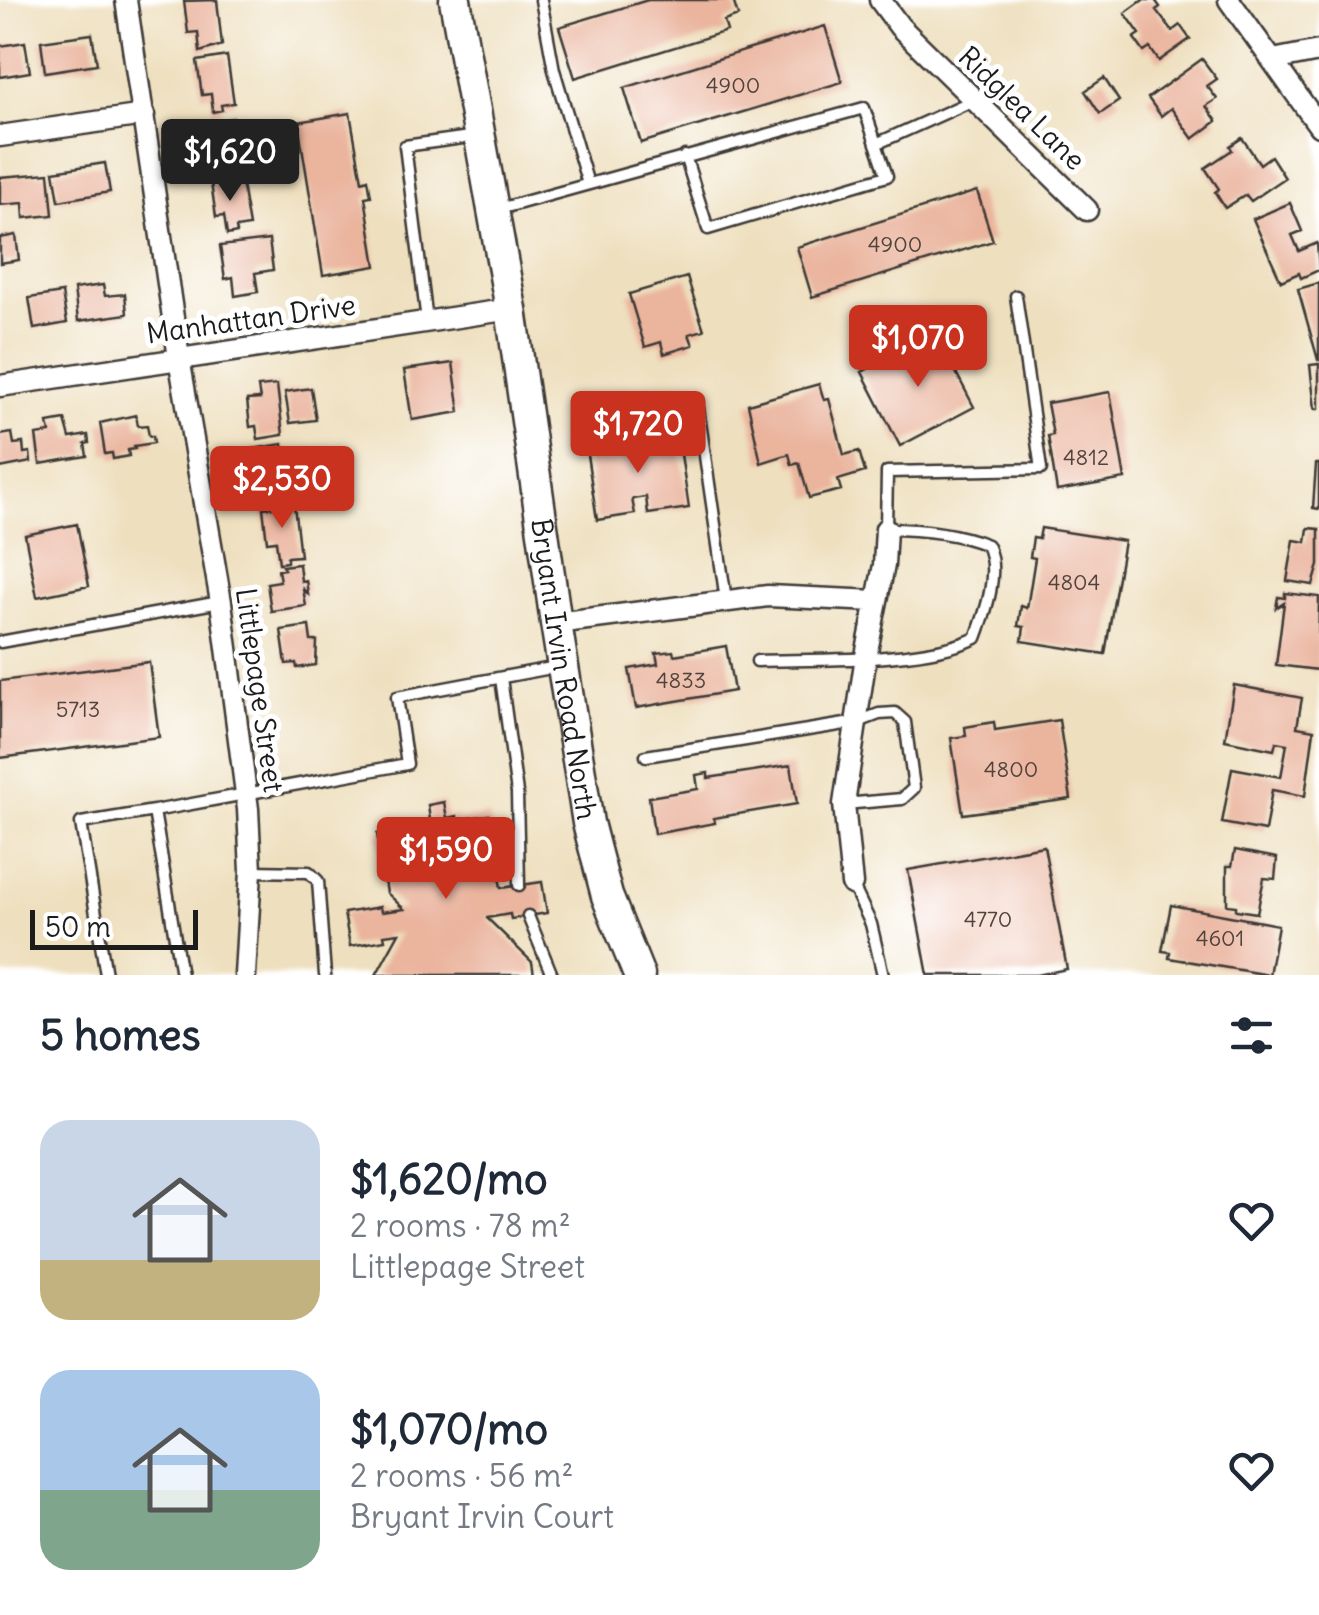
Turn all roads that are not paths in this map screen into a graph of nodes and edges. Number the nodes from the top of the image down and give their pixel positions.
1 (126, 0) edge
2 (455, 0) edge
3 (541, 0) edge
4 (880, 0) edge
5 (1229, 0) edge
6 (1319, 50) edge
7 (1274, 60) junction
8 (974, 100) junction
9 (144, 115) junction
10 (1319, 126) edge
11 (480, 135) junction
12 (0, 136) edge
13 (876, 144) junction
14 (685, 156) junction
15 (588, 184) junction
16 (1087, 210) dead end
17 (493, 211) junction
18 (1016, 296) dead end
19 (511, 309) junction
20 (427, 321) junction
21 (179, 358) junction
22 (0, 386) edge
23 (698, 408) dead end
24 (886, 528) junction
25 (726, 600) junction
26 (876, 601) junction
27 (221, 602) junction
28 (556, 623) junction
29 (0, 642) edge
30 (866, 656) junction
31 (757, 662) dead end
32 (563, 666) junction
33 (501, 678) junction
34 (858, 722) junction
35 (646, 756) dead end
36 (246, 796) junction
37 (844, 804) junction
38 (154, 811) junction
39 (251, 871) junction
40 (852, 884) joint
41 (519, 886) dead end
42 (528, 916) dead end
43 (106, 975) edge
44 (181, 975) edge
45 (245, 975) edge
46 (325, 975) edge
47 (552, 975) edge
48 (639, 975) edge
49 (883, 975) edge

1 - 9 street, Littlepage Street
2 - 11 main road, Bryant Irvin Road North
3 - 15 lane
4 - 8 street, Ridglea Lane
5 - 7 street
6 - 7 street
7 - 10 street
8 - 13 lane
8 - 16 street, Ridglea Lane
9 - 12 street
9 - 21 street, Littlepage Street
11 - 17 main road, Bryant Irvin Road North
11 - 20 lane
13 - 14 lane
13 - 14 lane
14 - 15 lane
15 - 17 lane
17 - 19 main road, Bryant Irvin Road North
18 - 24 lane
19 - 20 street, Manhattan Drive
19 - 28 main road, Bryant Irvin Road North
20 - 21 street, Manhattan Drive
21 - 22 street, Manhattan Drive
21 - 27 street, Littlepage Street
23 - 25 lane
24 - 26 street
24 - 30 lane
25 - 26 street
25 - 28 street
26 - 30 street
27 - 29 lane
27 - 36 street, Littlepage Street
28 - 32 main road, Bryant Irvin Road North
30 - 31 lane
30 - 34 street
32 - 33 lane
32 - 48 main road, Bryant Irvin Road North
33 - 36 lane
33 - 41 lane
34 - 35 lane
34 - 37 street
34 - 37 lane
36 - 38 lane
36 - 39 street, Littlepage Street
37 - 40 street
38 - 43 lane
38 - 44 lane
39 - 45 street, Littlepage Street
39 - 46 lane
40 - 49 lane
42 - 47 lane

